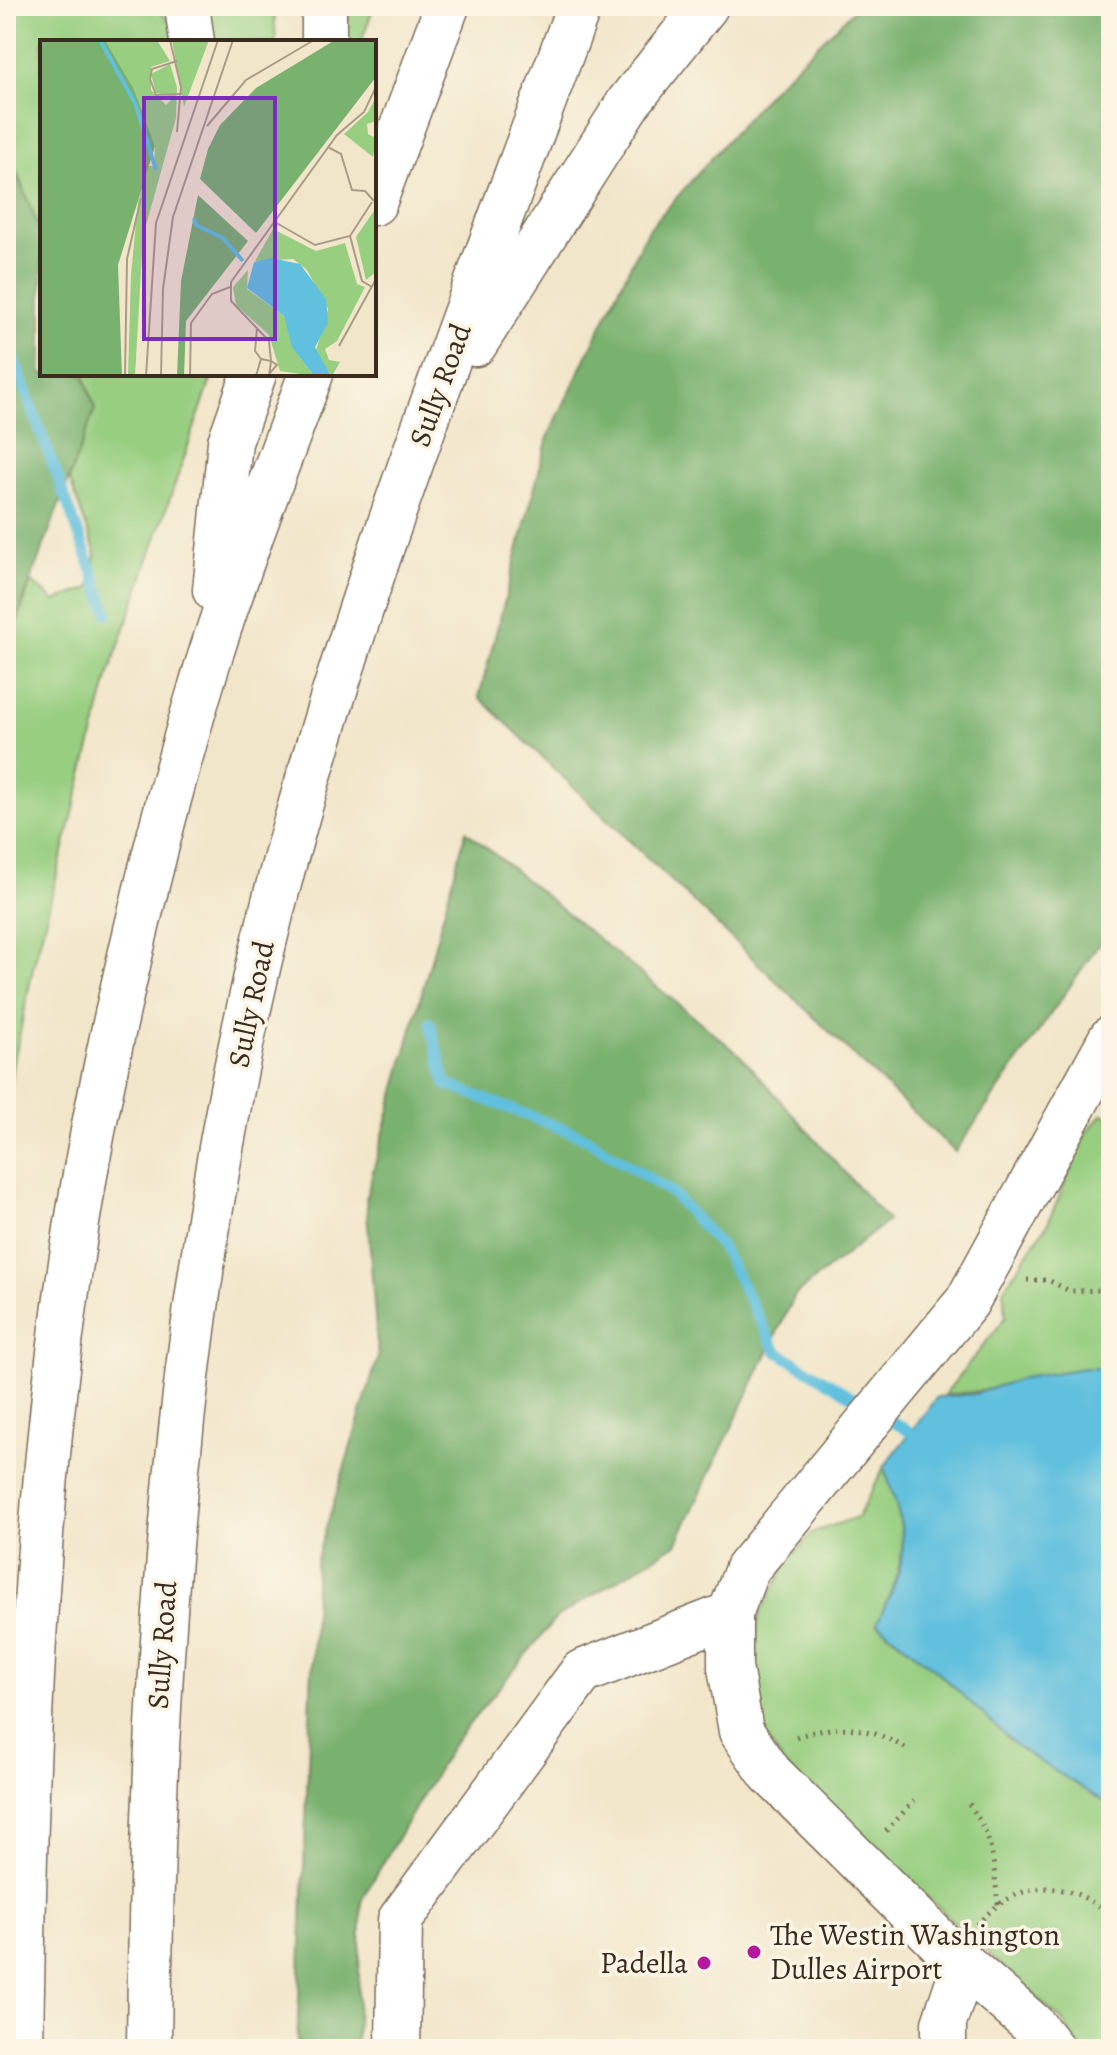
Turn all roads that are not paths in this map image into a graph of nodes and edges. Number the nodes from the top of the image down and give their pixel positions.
1 (187, 6) edge
2 (324, 6) edge
3 (447, 6) edge
4 (579, 6) edge
5 (706, 6) edge
6 (192, 40) edge
7 (324, 40) edge
8 (376, 198) edge
9 (253, 376) edge
10 (310, 376) edge
11 (428, 417) junction
12 (208, 664) junction
13 (1108, 1050) edge
14 (730, 1614) junction
15 (958, 1959) junction
16 (21, 2049) edge
17 (149, 2049) edge
18 (398, 2049) edge
19 (944, 2049) edge
20 (1052, 2049) edge

1 - 6 main road
2 - 7 main road
3 - 8 main road
4 - 11 main road, Sully Road
5 - 11 main road
9 - 12 main road
10 - 12 main road
11 - 17 main road, Sully Road
12 - 16 main road
13 - 14 main road
14 - 15 main road
14 - 18 main road
15 - 19 main road
15 - 20 main road

